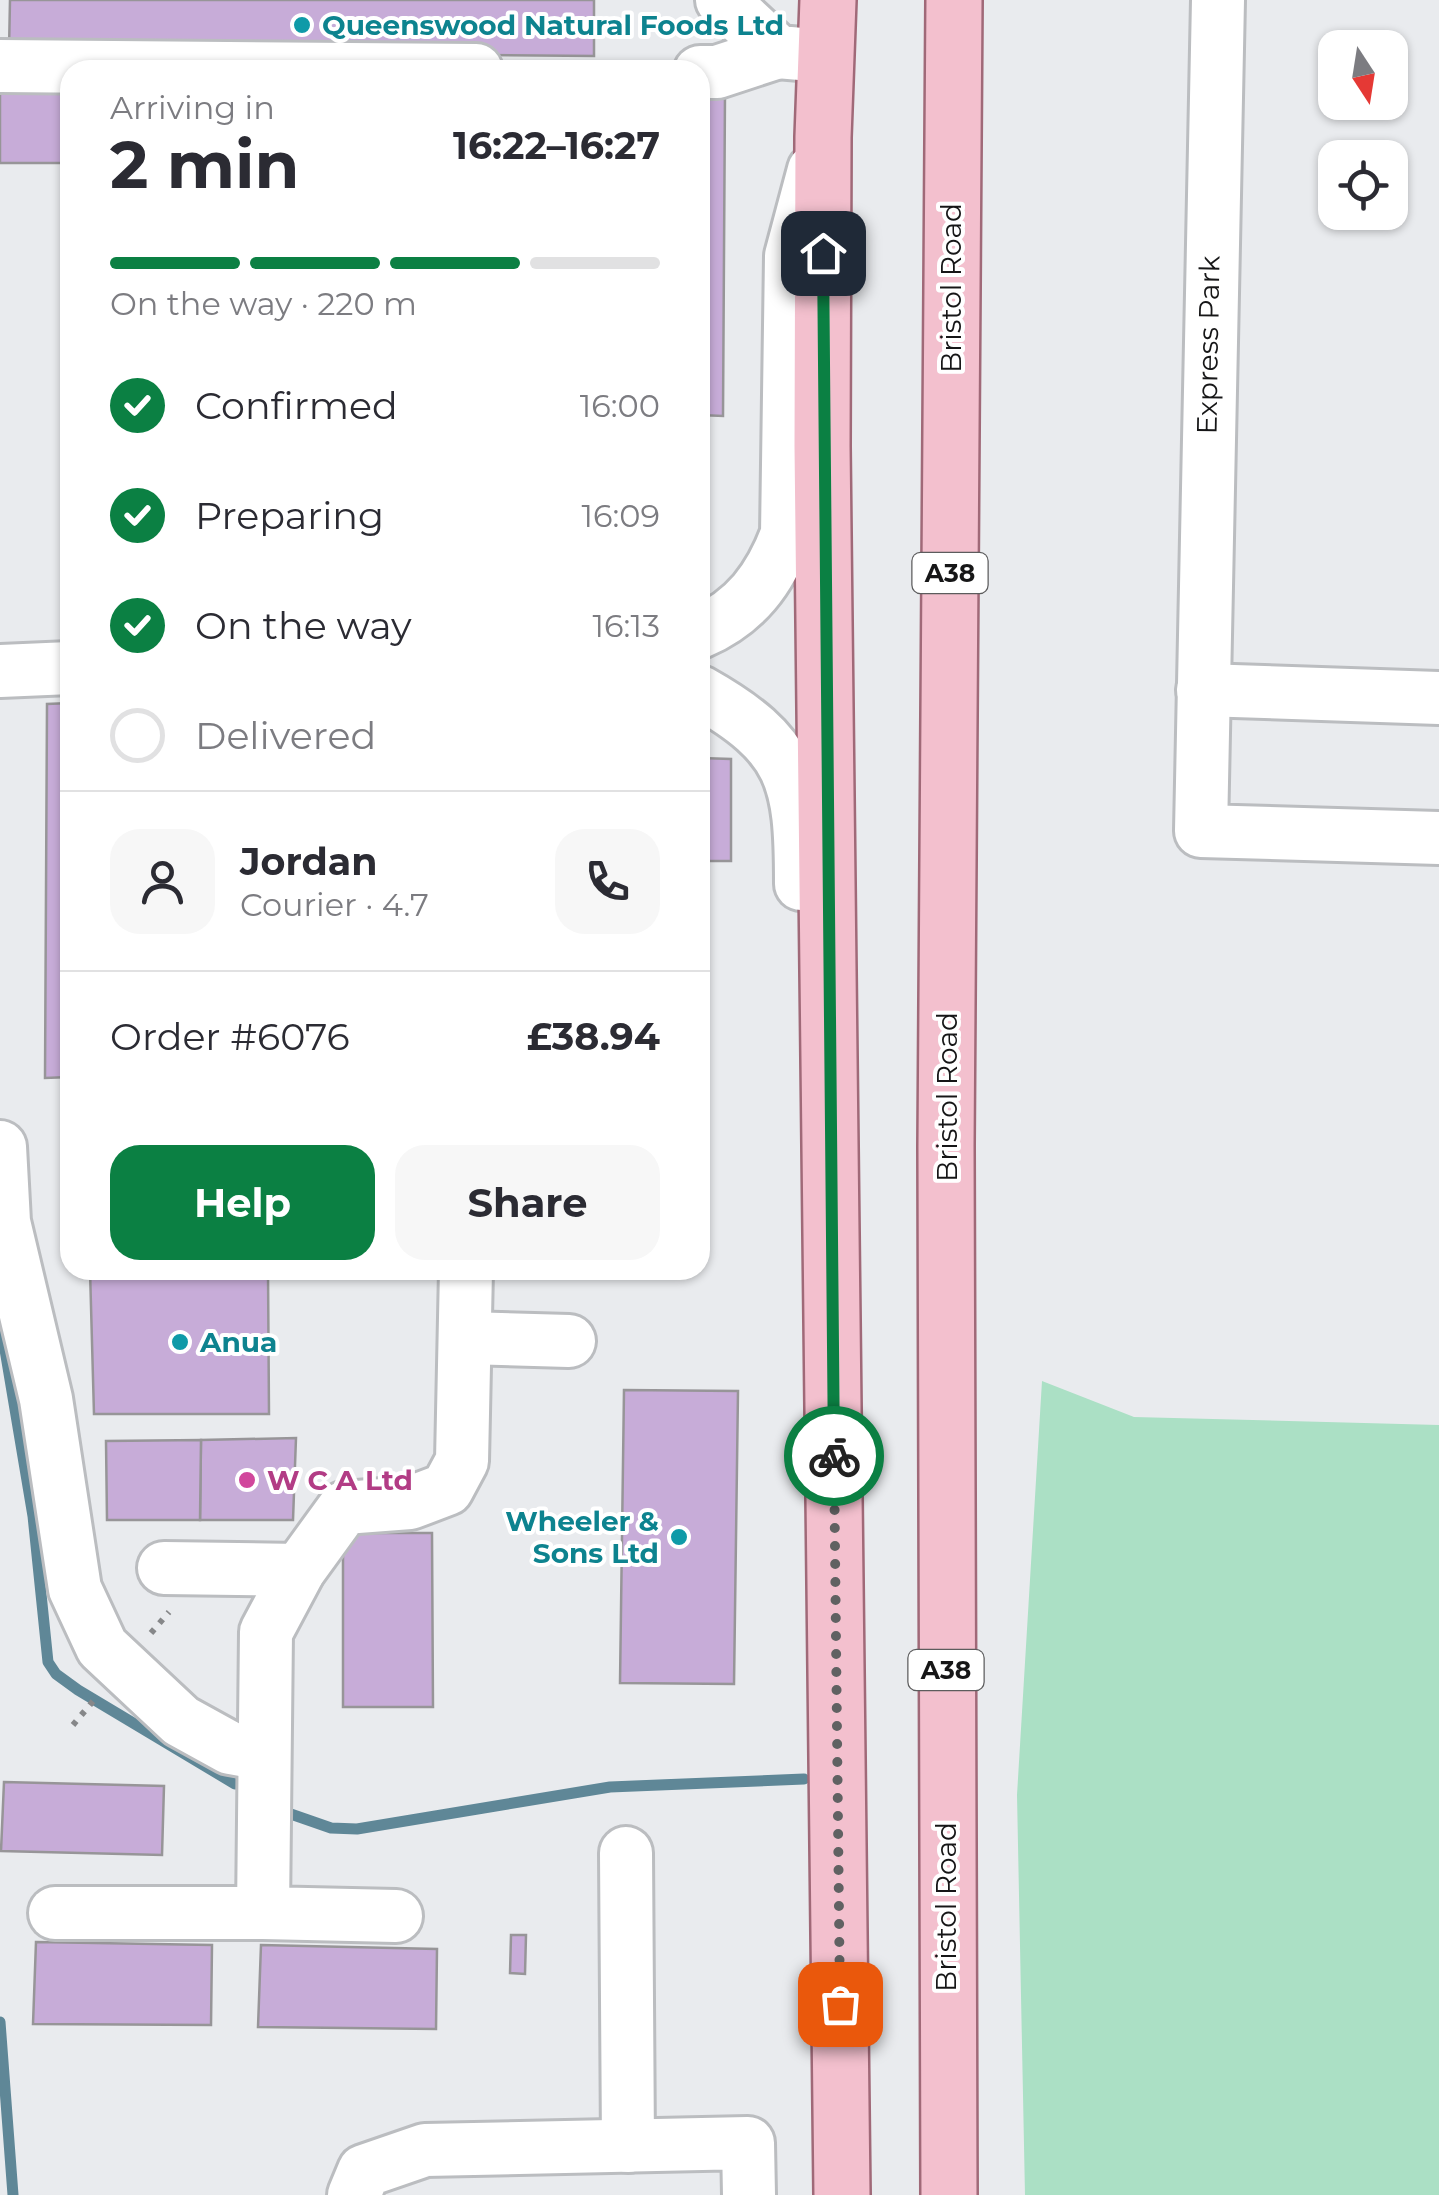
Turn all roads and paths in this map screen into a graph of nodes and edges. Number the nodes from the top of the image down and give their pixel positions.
1 (722, 0) edge
2 (828, 0) edge
3 (954, 0) edge
4 (1218, 0) edge
5 (801, 54) junction
6 (0, 66) edge
7 (60, 67) edge
8 (710, 72) edge
9 (823, 137) junction
10 (710, 627) edge
11 (60, 668) edge
12 (0, 671) edge
13 (1202, 690) junction
14 (710, 698) edge
15 (1439, 698) edge
16 (1439, 838) edge
17 (0, 1147) edge
18 (466, 1280) edge
19 (466, 1338) junction
20 (568, 1341) dead end
21 (832, 1357) junction
22 (164, 1568) dead end
23 (299, 1570) junction
24 (82, 1714) dead end
25 (73, 1725) dead end
26 (264, 1754) junction
27 (626, 1853) dead end
28 (56, 1913) dead end
29 (263, 1913) junction
30 (396, 1916) dead end
31 (628, 2146) junction
32 (501, 2172) edge
33 (354, 2195) edge
34 (749, 2195) edge
35 (842, 2195) edge
36 (949, 2195) edge

1 - 5 street
2 - 5 main road
3 - 36 main road, Bristol Road / A38
4 - 13 street, Express Park
5 - 8 street
5 - 9 main road
6 - 7 street
9 - 10 street
9 - 21 main road
11 - 12 street
13 - 15 street
13 - 16 street, Express Park
14 - 21 street
17 - 26 street
18 - 19 street
19 - 20 street
19 - 23 street
21 - 35 main road
22 - 23 street
23 - 26 street
24 - 25 path
26 - 29 street
27 - 31 street
28 - 29 street
29 - 30 street
31 - 32 street
31 - 34 street
32 - 33 street

